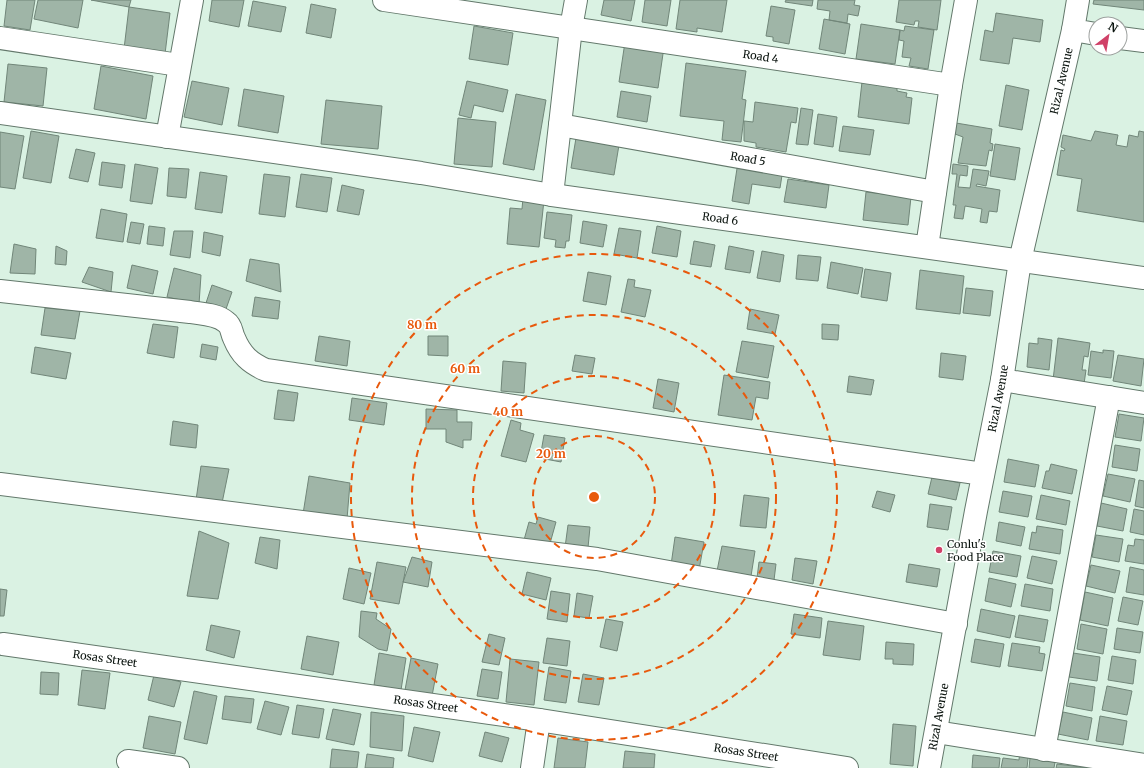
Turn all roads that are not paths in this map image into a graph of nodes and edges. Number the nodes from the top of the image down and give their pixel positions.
1 (192, 0) edge
2 (384, 0) edge
3 (576, 0) edge
4 (966, 0) edge
5 (1078, 0) edge
6 (571, 28) junction
7 (1074, 30) junction
8 (1088, 33) edge
9 (0, 38) edge
10 (1128, 39) edge
11 (1144, 41) edge
12 (180, 65) junction
13 (951, 85) junction
14 (0, 113) edge
15 (560, 125) junction
16 (167, 137) junction
17 (935, 192) junction
18 (552, 195) junction
19 (927, 247) junction
20 (1020, 261) junction
21 (1144, 278) edge
22 (0, 291) edge
23 (1002, 380) junction
24 (1109, 397) junction
25 (1144, 403) edge
26 (983, 474) junction
27 (0, 484) edge
28 (956, 624) junction
29 (3, 644) dead end
30 (539, 720) junction
31 (936, 732) junction
32 (1044, 750) junction
33 (1143, 759) edge
34 (128, 761) dead end
35 (178, 768) edge
36 (532, 768) edge
37 (847, 768) edge
38 (929, 768) edge

1 - 12 street
2 - 6 street, Road 4
3 - 6 street
4 - 13 street
5 - 7 street, Rizal Avenue
6 - 13 street, Road 4
6 - 15 street
7 - 8 street
7 - 20 street, Rizal Avenue
9 - 12 street
10 - 11 street
12 - 16 street
13 - 17 street
14 - 16 street, Road 6
15 - 17 street, Road 5
15 - 18 street
16 - 18 street, Road 6
17 - 19 street
18 - 19 street, Road 6
19 - 20 street, Road 6
20 - 21 street, Road 6
20 - 23 street, Rizal Avenue
22 - 26 street
23 - 24 street
23 - 26 street, Rizal Avenue
24 - 25 street
24 - 32 street
26 - 28 street, Rizal Avenue
27 - 28 street
28 - 31 street, Rizal Avenue
29 - 30 street, Rosas Street
30 - 36 street
30 - 37 street, Rosas Street
31 - 32 street
31 - 38 street, Rizal Avenue
32 - 33 street
34 - 35 street

